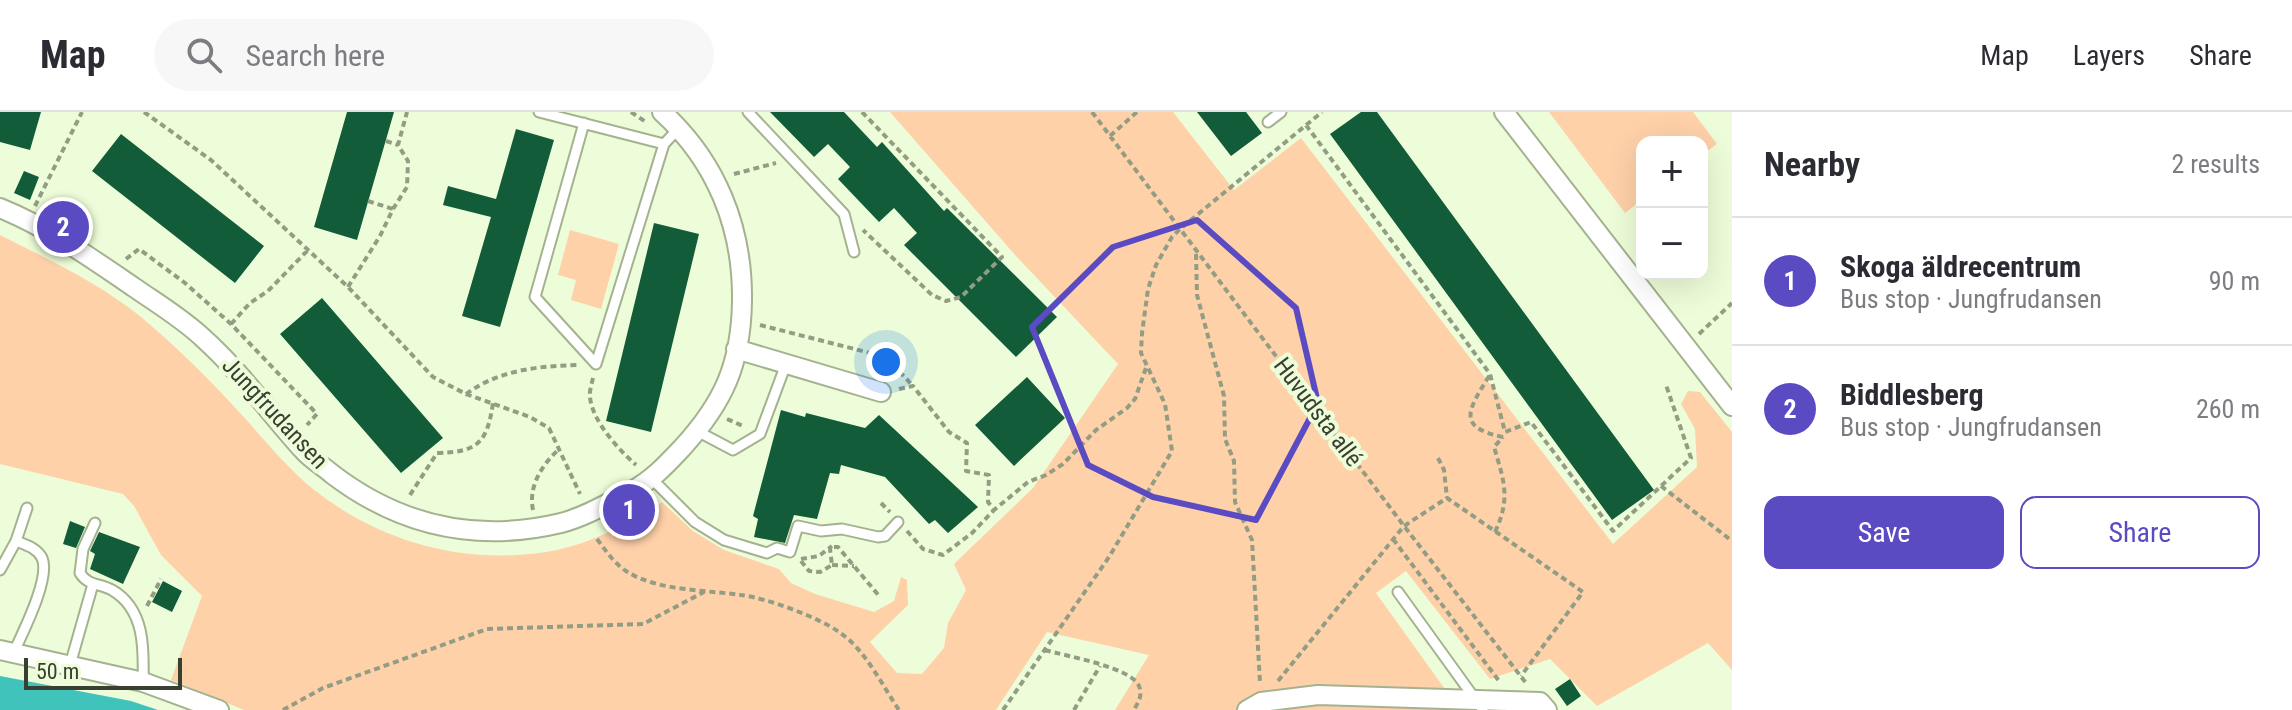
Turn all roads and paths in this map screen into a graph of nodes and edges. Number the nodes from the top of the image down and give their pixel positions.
1 (82, 112) edge
2 (144, 112) edge
3 (407, 112) edge
4 (539, 112) edge
5 (631, 112) edge
6 (662, 112) edge
7 (748, 112) edge
8 (862, 112) edge
9 (1092, 112) edge
10 (1137, 112) edge
11 (1281, 112) edge
12 (1322, 112) edge
13 (1504, 112) edge
14 (1268, 122) dead end
15 (584, 123) junction
16 (1306, 125) junction
17 (1110, 136) junction
18 (670, 138) junction
19 (386, 141) dead end
20 (398, 145) junction
21 (793, 159) junction
22 (734, 174) dead end
23 (368, 201) dead end
24 (23, 202) dead end
25 (0, 208) edge
26 (393, 209) junction
27 (844, 214) junction
28 (1180, 229) junction
29 (308, 250) junction
30 (1196, 251) junction
31 (854, 252) dead end
32 (126, 260) dead end
33 (348, 287) junction
34 (1732, 303) edge
35 (231, 324) junction
36 (758, 325) dead end
37 (1686, 347) junction
38 (736, 349) junction
39 (596, 364) junction
40 (786, 364) junction
41 (1147, 365) junction
42 (1490, 374) junction
43 (1666, 385) dead end
44 (913, 386) junction
45 (881, 392) joint
46 (466, 394) junction
47 (493, 403) junction
48 (1732, 406) edge
49 (306, 426) dead end
50 (697, 431) junction
51 (1504, 434) junction
52 (559, 449) junction
53 (1438, 458) dead end
54 (653, 480) junction
55 (1661, 486) junction
56 (580, 494) dead end
57 (586, 498) dead end
58 (1447, 498) junction
59 (406, 501) dead end
60 (574, 503) dead end
61 (881, 503) dead end
62 (546, 507) dead end
63 (27, 508) dead end
64 (994, 510) junction
65 (534, 518) junction
66 (898, 522) junction
67 (95, 523) dead end
68 (1404, 526) junction
69 (832, 530) junction
70 (1495, 532) junction
71 (597, 539) dead end
72 (1393, 539) junction
73 (16, 541) junction
74 (1732, 541) edge
75 (831, 548) junction
76 (790, 552) junction
77 (800, 559) junction
78 (832, 565) junction
79 (856, 566) junction
80 (0, 570) edge
81 (161, 579) dead end
82 (93, 584) junction
83 (704, 592) junction
84 (1398, 592) dead end
85 (880, 597) dead end
86 (138, 624) junction
87 (1045, 650) junction
88 (6, 652) edge
89 (70, 665) junction
90 (1100, 666) junction
91 (1521, 676) junction
92 (143, 682) junction
93 (1515, 702) junction
94 (1479, 705) edge
95 (1254, 706) edge
96 (1544, 706) edge
97 (219, 710) edge
98 (283, 710) edge
99 (899, 710) edge
100 (1003, 710) edge
101 (1074, 710) edge
102 (1134, 710) edge

1 - 24 path
2 - 29 path
3 - 20 path
4 - 15 lane
5 - 18 path
6 - 18 street, Jungfrudansen
7 - 21 lane
8 - 27 path
9 - 17 path, Huvudsta allé
10 - 17 path
11 - 14 lane
12 - 16 path
13 - 37 street
15 - 18 lane
15 - 39 lane
16 - 28 path
16 - 42 path
17 - 28 path, Huvudsta allé
18 - 38 street, Jungfrudansen
18 - 39 lane
19 - 20 path
20 - 26 path
21 - 22 path
21 - 27 lane
23 - 26 path
25 - 65 street, Jungfrudansen
26 - 33 path
27 - 31 lane
28 - 30 path, Huvudsta allé
28 - 41 path
29 - 33 path
29 - 35 path
30 - 68 path, Huvudsta allé
30 - 95 path
32 - 35 path
33 - 46 path
34 - 37 path
35 - 49 path
36 - 44 path
37 - 48 street
38 - 40 street
38 - 50 street, Jungfrudansen
39 - 46 path
39 - 54 path
40 - 45 street
40 - 50 lane
41 - 64 path
41 - 87 path
42 - 51 path
42 - 51 path
43 - 55 path
44 - 45 path
44 - 64 path
46 - 47 path
47 - 52 path
47 - 59 path
50 - 54 street, Jungfrudansen
51 - 55 path
51 - 70 path
52 - 56 path
52 - 65 path
53 - 58 path
54 - 65 street, Jungfrudansen
54 - 76 lane
55 - 74 path
57 - 60 path
58 - 68 path
58 - 70 path
61 - 66 path
62 - 65 path
63 - 73 lane
64 - 66 path
66 - 69 lane
67 - 82 lane
68 - 72 path
68 - 91 path, Huvudsta allé
69 - 75 path
69 - 76 lane
70 - 91 path
71 - 83 path
72 - 93 path
72 - 95 path
73 - 80 lane
73 - 88 lane
75 - 77 path
75 - 78 path
75 - 79 path
76 - 77 path
77 - 78 path
78 - 79 path
79 - 85 path
81 - 86 path
82 - 86 lane
82 - 89 lane
83 - 98 path
83 - 99 path
84 - 94 lane
86 - 92 lane
87 - 90 path
87 - 100 path
88 - 89 street
89 - 92 street
90 - 101 path
90 - 102 path
91 - 96 path, Huvudsta allé
92 - 97 street
93 - 94 street
93 - 96 street
94 - 95 street

